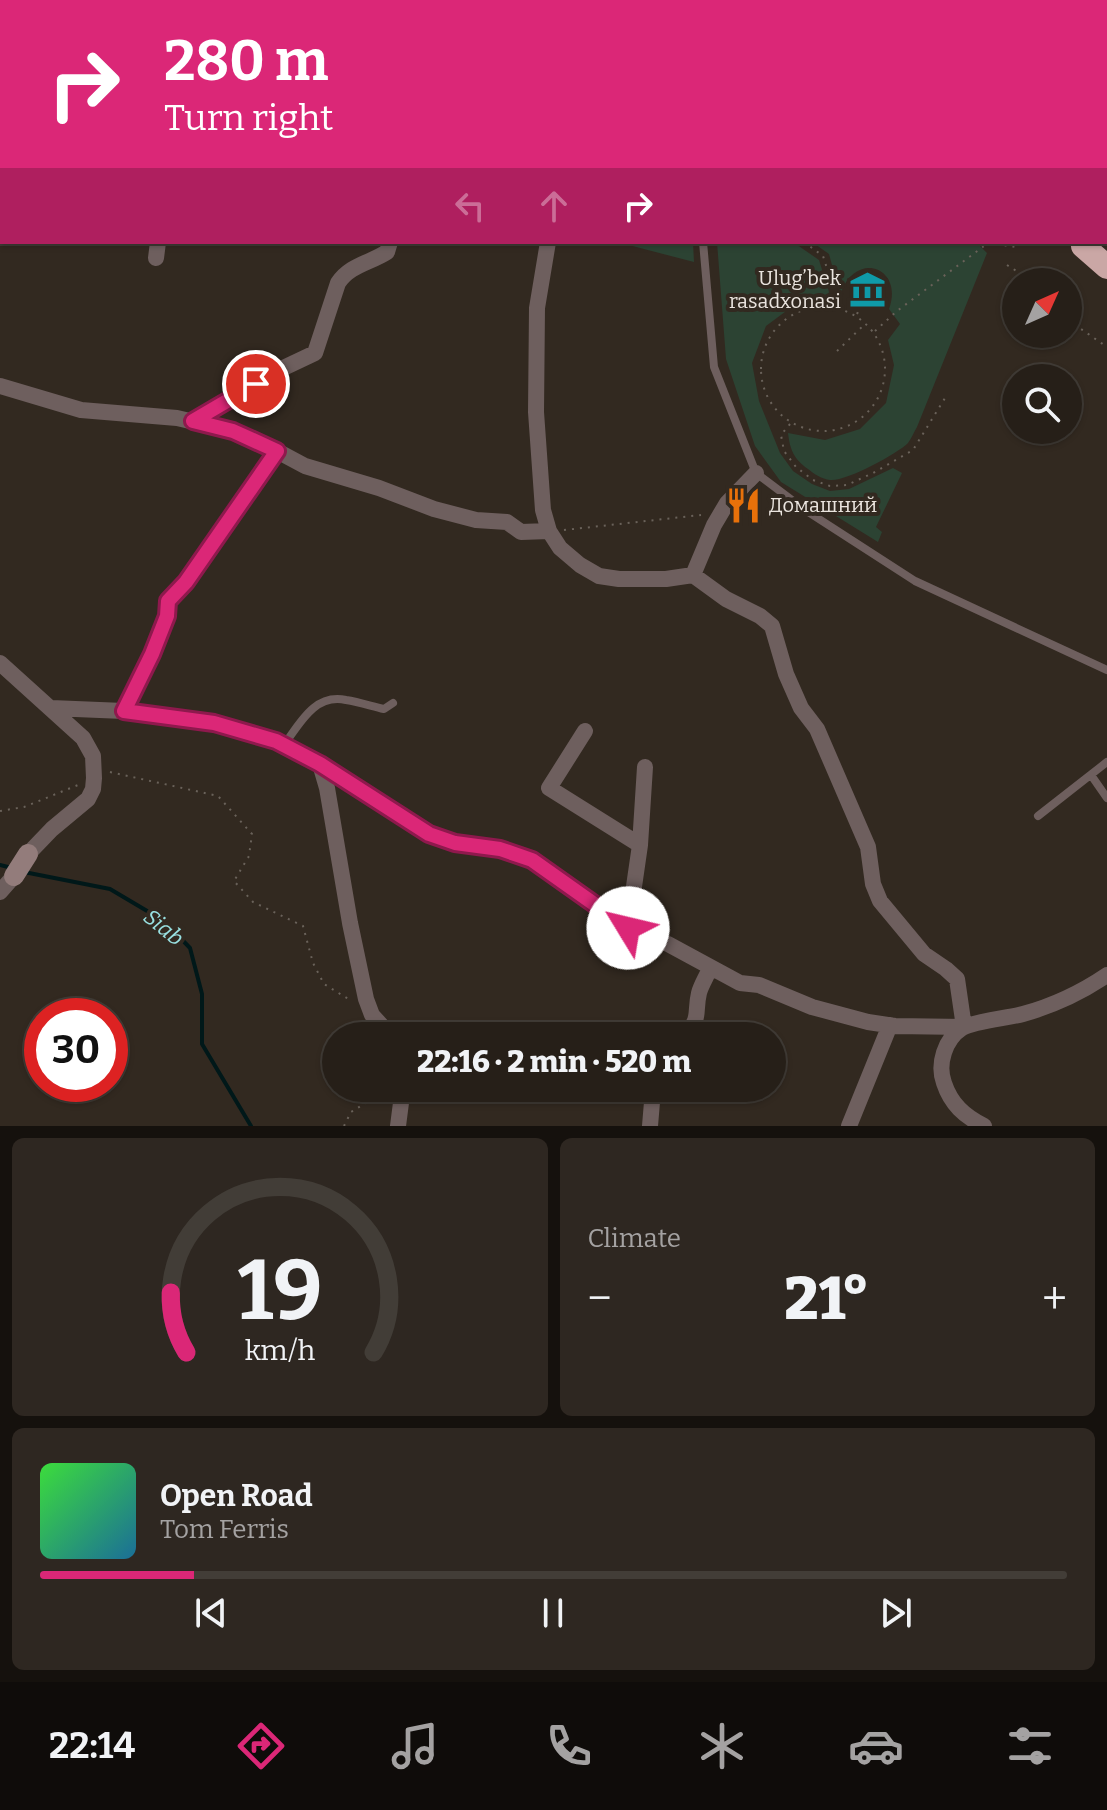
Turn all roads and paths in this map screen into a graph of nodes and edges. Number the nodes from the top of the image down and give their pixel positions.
1 (389, 244) edge
2 (548, 244) edge
3 (703, 244) edge
4 (807, 244) edge
5 (987, 244) edge
6 (995, 244) edge
7 (1079, 244) edge
8 (1016, 247) dead end
9 (1107, 255) edge
10 (1007, 265) dead end
11 (1107, 267) edge
12 (1012, 268) edge
13 (864, 299) dead end
14 (833, 306) junction
15 (857, 315) junction
16 (865, 324) junction
17 (1082, 330) edge
18 (875, 332) junction
19 (1107, 347) edge
20 (837, 351) dead end
21 (0, 386) edge
22 (945, 398) dead end
23 (193, 421) junction
24 (790, 423) junction
25 (277, 451) junction
26 (756, 473) junction
27 (722, 512) junction
28 (549, 531) junction
29 (693, 575) junction
30 (0, 663) edge
31 (1107, 670) edge
32 (393, 703) dead end
33 (51, 708) junction
34 (124, 711) junction
35 (585, 731) dead end
36 (284, 745) junction
37 (1107, 762) edge
38 (320, 764) junction
39 (645, 767) dead end
40 (1091, 775) junction
41 (94, 778) junction
42 (1107, 798) edge
43 (0, 811) edge
44 (1038, 816) dead end
45 (640, 845) junction
46 (28, 854) joint
47 (14, 876) joint
48 (0, 892) edge
49 (628, 928) junction
50 (710, 968) junction
51 (1107, 975) edge
52 (348, 999) dead end
53 (378, 1022) edge
54 (696, 1022) edge
55 (890, 1025) junction
56 (964, 1027) junction
57 (367, 1102) edge
58 (401, 1102) edge
59 (652, 1102) edge
60 (344, 1126) edge
61 (398, 1126) edge
62 (650, 1126) edge
63 (849, 1126) edge
64 (984, 1126) edge

1 - 23 street
2 - 28 street
3 - 26 lane
4 - 14 path
5 - 18 path
6 - 8 path
7 - 9 main road
7 - 11 highway
10 - 12 path
13 - 15 path
14 - 15 path
14 - 24 path
15 - 16 path
16 - 18 path
16 - 20 path
17 - 19 path
18 - 24 path
21 - 23 street
22 - 24 path
23 - 25 street
25 - 28 street
25 - 34 lane
26 - 27 street
26 - 31 lane
27 - 28 path
27 - 29 street
28 - 29 street
29 - 56 street
30 - 33 street
32 - 36 lane
33 - 34 street
33 - 41 street
34 - 36 street
35 - 45 street
36 - 38 street
37 - 40 lane
38 - 49 street
38 - 53 street
39 - 45 street
40 - 42 lane
40 - 44 lane
41 - 43 path
41 - 46 street
41 - 52 path
45 - 49 street
46 - 47 street
47 - 48 street
49 - 50 street
50 - 54 street
50 - 55 street
51 - 56 street
55 - 56 street
55 - 63 street
56 - 64 street
57 - 60 path
58 - 61 street
59 - 62 street

